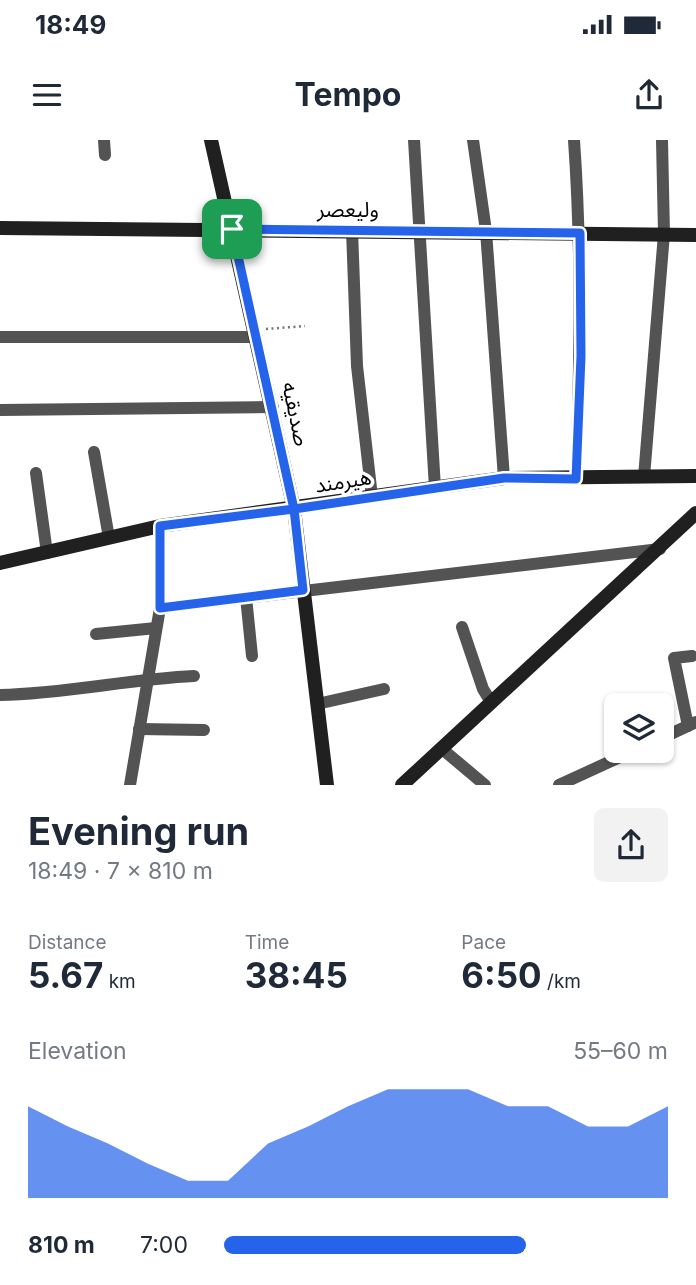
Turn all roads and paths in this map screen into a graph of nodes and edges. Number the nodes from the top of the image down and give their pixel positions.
1 (104, 140) edge
2 (211, 140) edge
3 (414, 140) edge
4 (473, 140) edge
5 (574, 140) edge
6 (662, 140) edge
7 (105, 155) dead end
8 (0, 228) edge
9 (232, 229) junction
10 (352, 230) junction
11 (419, 231) junction
12 (486, 231) junction
13 (580, 233) junction
14 (664, 234) junction
15 (696, 235) edge
16 (305, 326) dead end
17 (256, 334) junction
18 (0, 337) edge
19 (273, 407) junction
20 (0, 410) edge
21 (94, 452) dead end
22 (36, 473) dead end
23 (696, 476) edge
24 (644, 477) junction
25 (504, 478) junction
26 (576, 479) junction
27 (435, 488) junction
28 (372, 497) junction
29 (294, 509) junction
30 (696, 513) edge
31 (160, 526) junction
32 (109, 538) junction
33 (660, 549) junction
34 (47, 553) junction
35 (0, 564) edge
36 (303, 590) junction
37 (246, 597) junction
38 (160, 608) junction
39 (462, 627) dead end
40 (156, 628) junction
41 (96, 634) dead end
42 (252, 656) dead end
43 (691, 656) dead end
44 (194, 676) dead end
45 (148, 678) junction
46 (384, 688) dead end
47 (0, 695) edge
48 (491, 702) junction
49 (317, 704) junction
50 (692, 724) edge
51 (139, 729) junction
52 (204, 730) dead end
53 (674, 732) edge
54 (441, 748) junction
55 (607, 763) edge
56 (130, 785) edge
57 (327, 785) edge
58 (402, 785) edge
59 (485, 785) edge
60 (559, 785) edge

1 - 7 street
2 - 9 street, صدیقیه
3 - 11 street
4 - 12 street
5 - 13 street
6 - 14 street
8 - 9 street, ولیعصر
9 - 10 street, ولیعصر
9 - 17 street, صدیقیه
10 - 11 street, ولیعصر
10 - 28 street
11 - 12 street, ولیعصر
11 - 27 street
12 - 13 street, ولیعصر
12 - 25 street
13 - 14 street, ولیعصر
13 - 26 street
14 - 15 street, ولیعصر
14 - 24 street
16 - 17 path
17 - 18 street
17 - 19 street, صدیقیه
19 - 20 street
19 - 29 street, صدیقیه
21 - 32 street
22 - 34 street
23 - 24 street, هیرمند
24 - 26 street, هیرمند
25 - 26 street, هیرمند
25 - 27 street, هیرمند
27 - 28 street, هیرمند
28 - 29 street, هیرمند
29 - 31 street, هیرمند
29 - 36 street, صدیقیه
30 - 33 street
31 - 32 street, هیرمند
31 - 38 street
32 - 34 street, هیرمند
33 - 36 street
33 - 48 street
34 - 35 street, هیرمند
36 - 37 street
36 - 49 street, صدیقیه
37 - 38 street
37 - 42 street
38 - 40 street
39 - 48 street
40 - 41 street
40 - 45 street
43 - 50 street
44 - 45 street
45 - 47 street
45 - 51 street
46 - 49 street
48 - 54 street
49 - 57 street, صدیقیه
50 - 53 street
51 - 52 street
51 - 56 street
54 - 58 street
54 - 59 street
55 - 60 street

